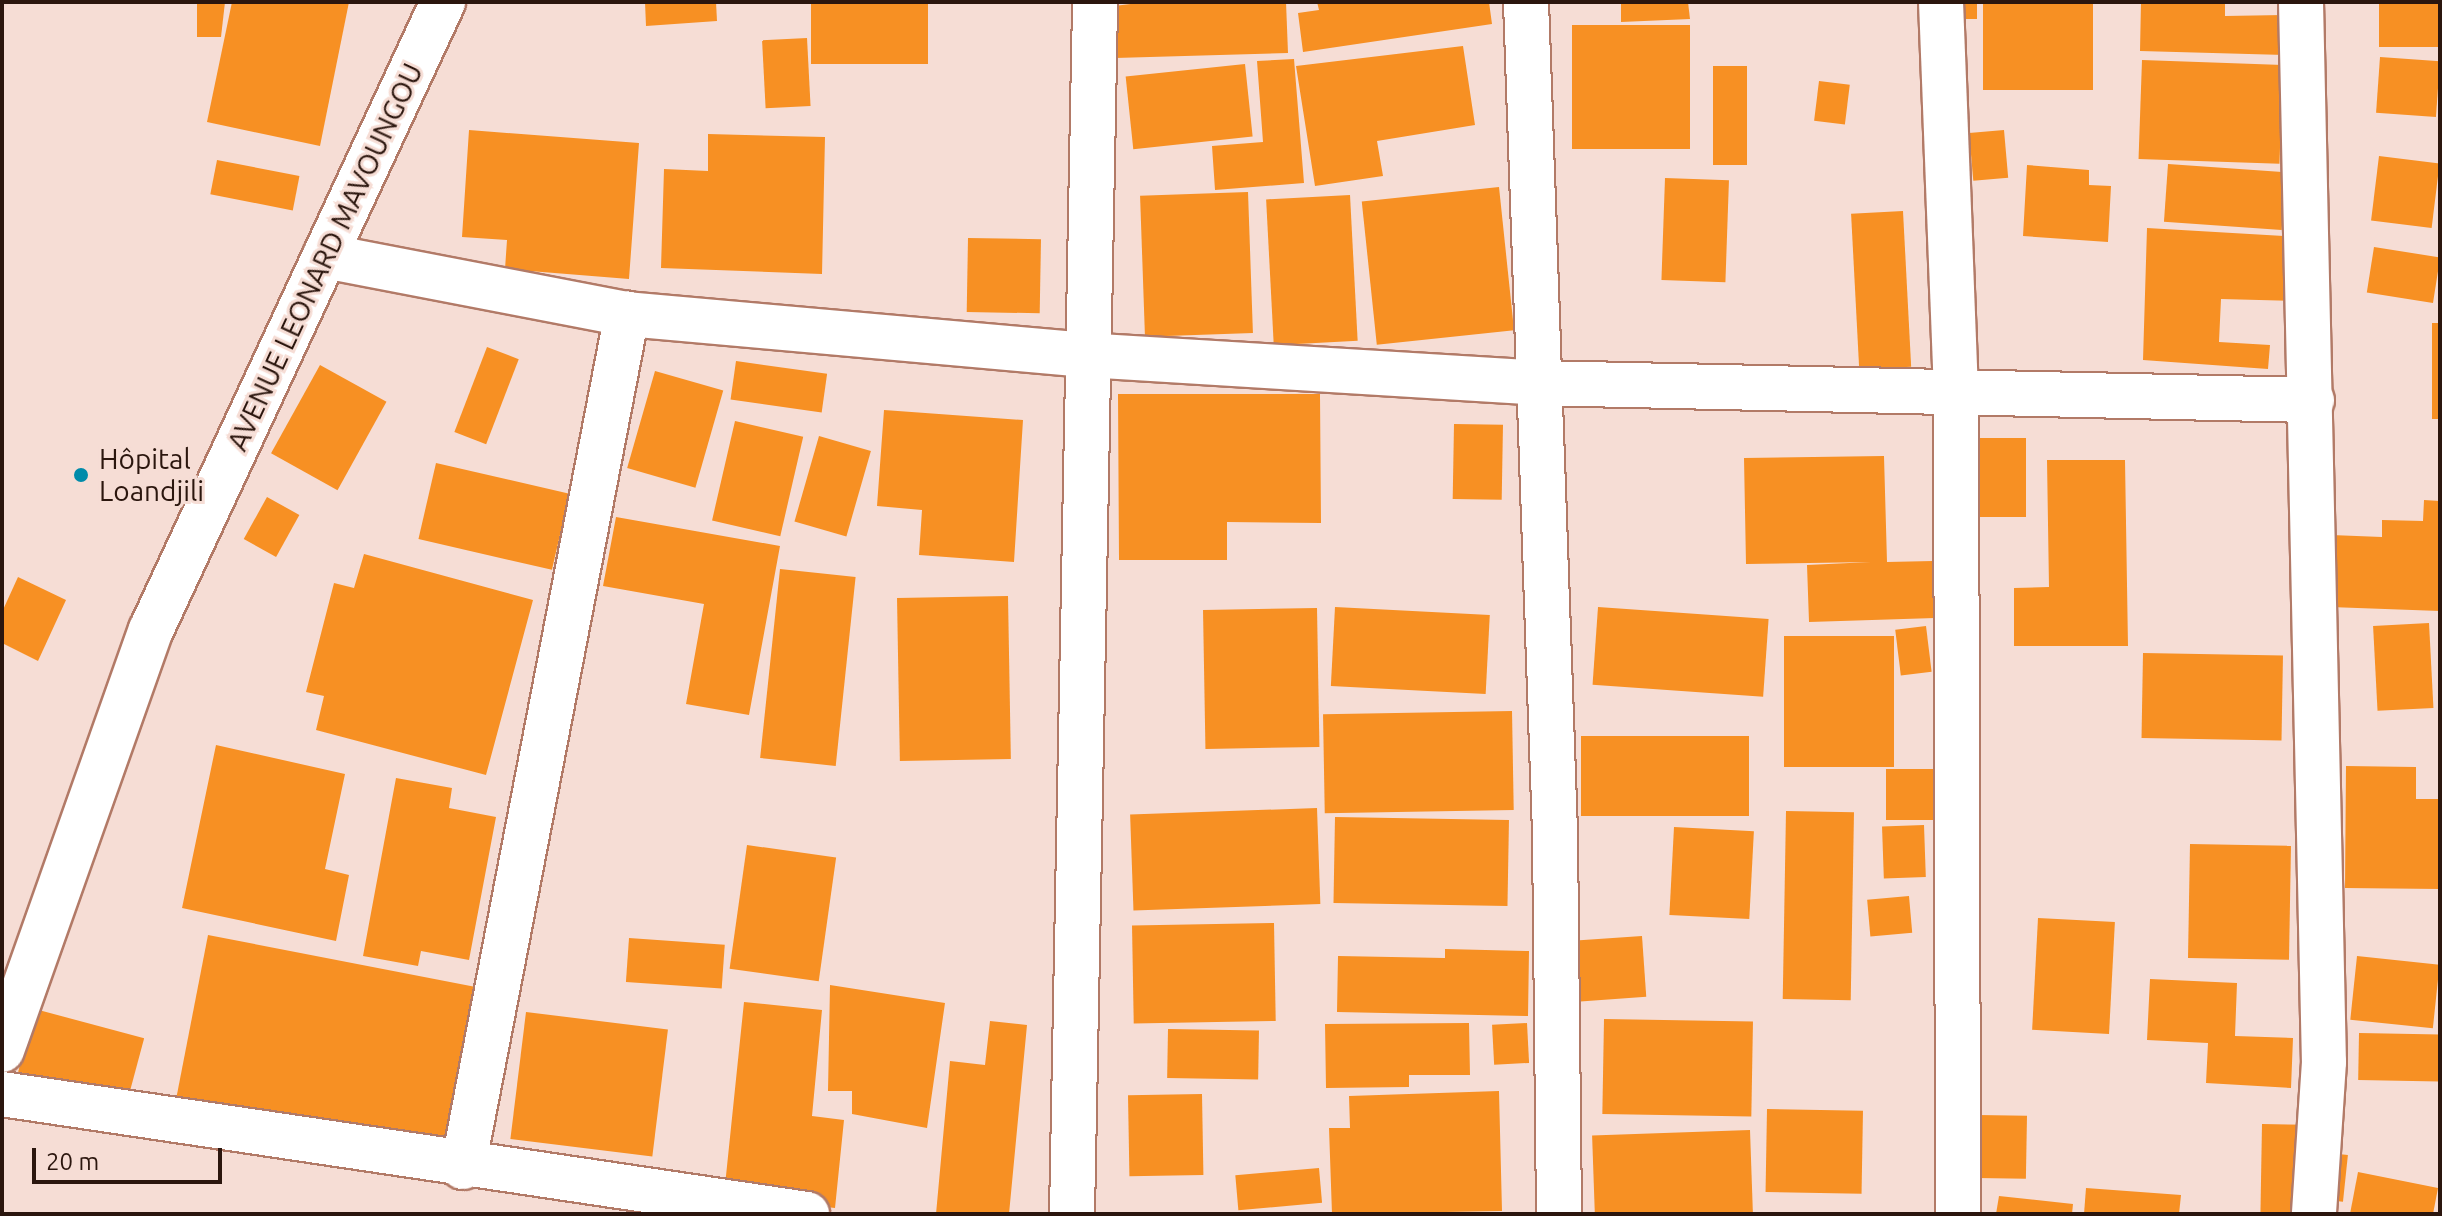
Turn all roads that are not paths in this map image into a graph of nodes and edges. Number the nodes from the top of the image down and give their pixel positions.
1 (443, 2) edge
2 (1095, 2) edge
3 (1526, 2) edge
4 (1941, 2) edge
5 (2301, 2) edge
6 (325, 256) junction
7 (627, 314) junction
8 (1084, 355) junction
9 (1537, 383) junction
10 (1956, 387) junction
11 (2312, 400) junction
12 (2, 1050) edge
13 (2, 1094) edge
14 (463, 1167) junction
15 (807, 1214) edge
16 (1072, 1214) edge
17 (1559, 1214) edge
18 (1958, 1214) edge
19 (2314, 1214) edge

1 - 6 street, AVENUE LEONARD MAVOUNGOU
2 - 8 street
3 - 9 street
4 - 10 street
5 - 11 street
6 - 7 street
6 - 12 street, AVENUE LEONARD MAVOUNGOU
7 - 8 street
7 - 14 street
8 - 9 street
8 - 16 street
9 - 10 street
9 - 17 street
10 - 11 street
10 - 18 street
11 - 19 street
13 - 14 street
14 - 15 street

